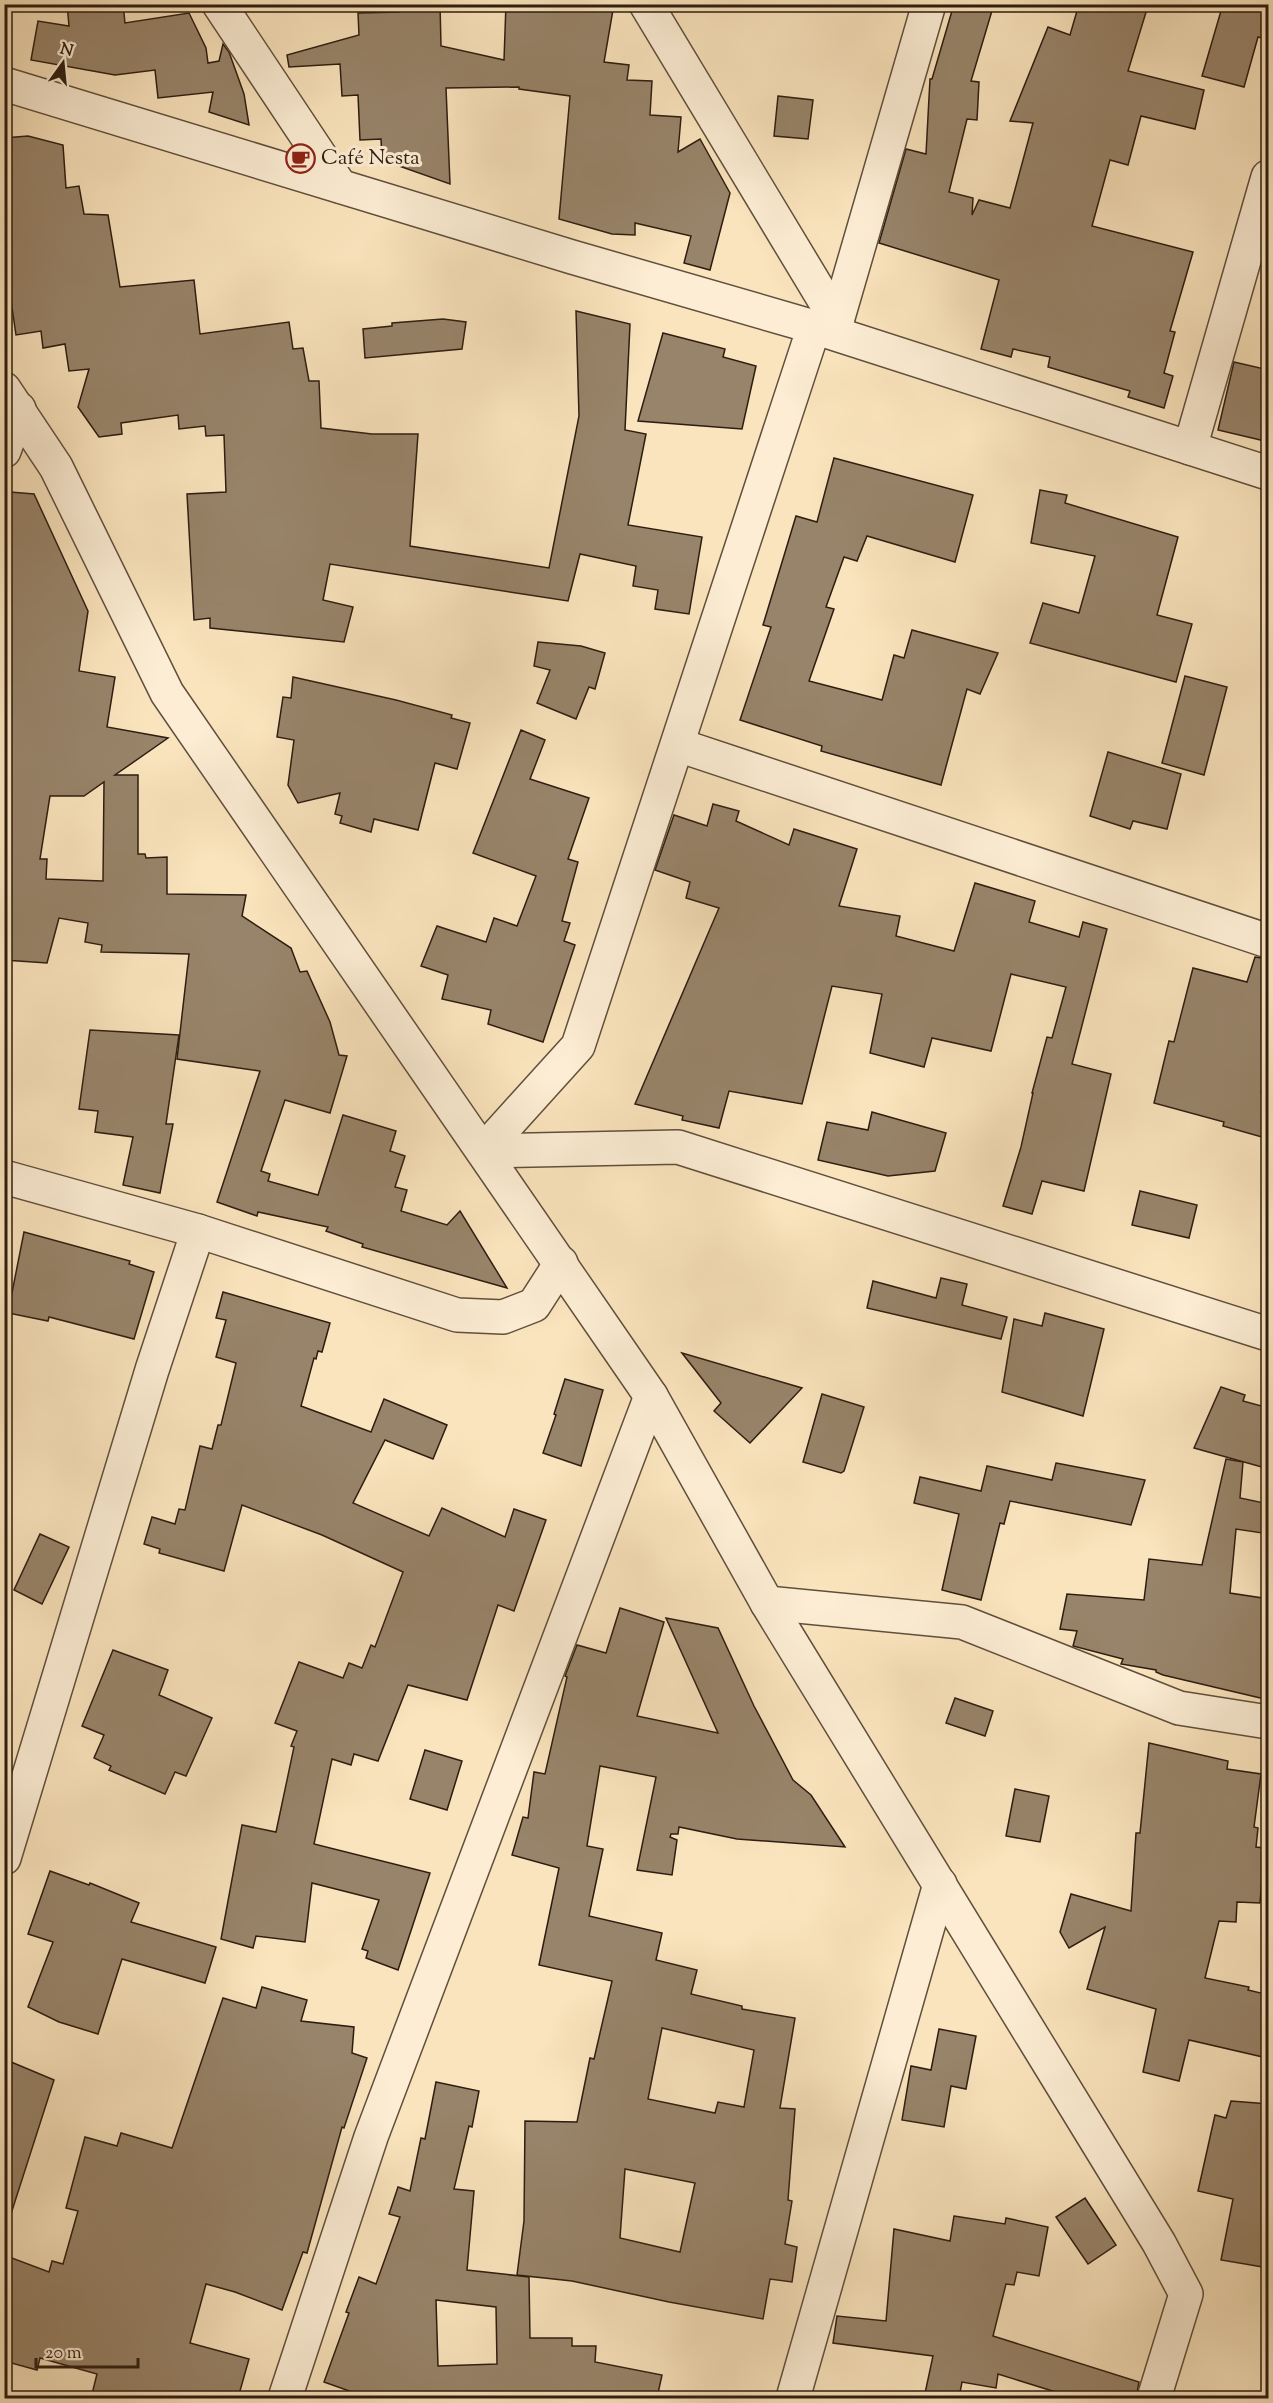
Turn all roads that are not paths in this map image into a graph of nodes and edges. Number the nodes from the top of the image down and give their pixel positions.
1 (219, 4) edge
2 (646, 4) edge
3 (929, 4) edge
4 (4, 84) edge
5 (1269, 177) edge
6 (340, 186) junction
7 (825, 324) junction
8 (12, 399) edge
9 (1190, 448) junction
10 (4, 452) edge
11 (1269, 473) edge
12 (678, 745) junction
13 (1269, 941) edge
14 (483, 1150) junction
15 (4, 1177) edge
16 (198, 1231) junction
17 (561, 1263) junction
18 (1269, 1334) edge
19 (651, 1396) junction
20 (767, 1603) junction
21 (1269, 1722) edge
22 (4, 1858) edge
23 (940, 1884) junction
24 (285, 2398) edge
25 (793, 2398) edge
26 (1154, 2398) edge

1 - 6 street
2 - 7 street
3 - 7 street
4 - 6 street
5 - 9 street
6 - 7 street
7 - 9 street
7 - 12 street
8 - 10 street
8 - 14 street
9 - 11 street
12 - 13 street
12 - 14 street
14 - 17 street
14 - 18 street
15 - 16 street
16 - 17 street
16 - 22 street
17 - 19 street
19 - 20 street
19 - 24 street
20 - 21 street
20 - 23 street
23 - 25 street
23 - 26 street

